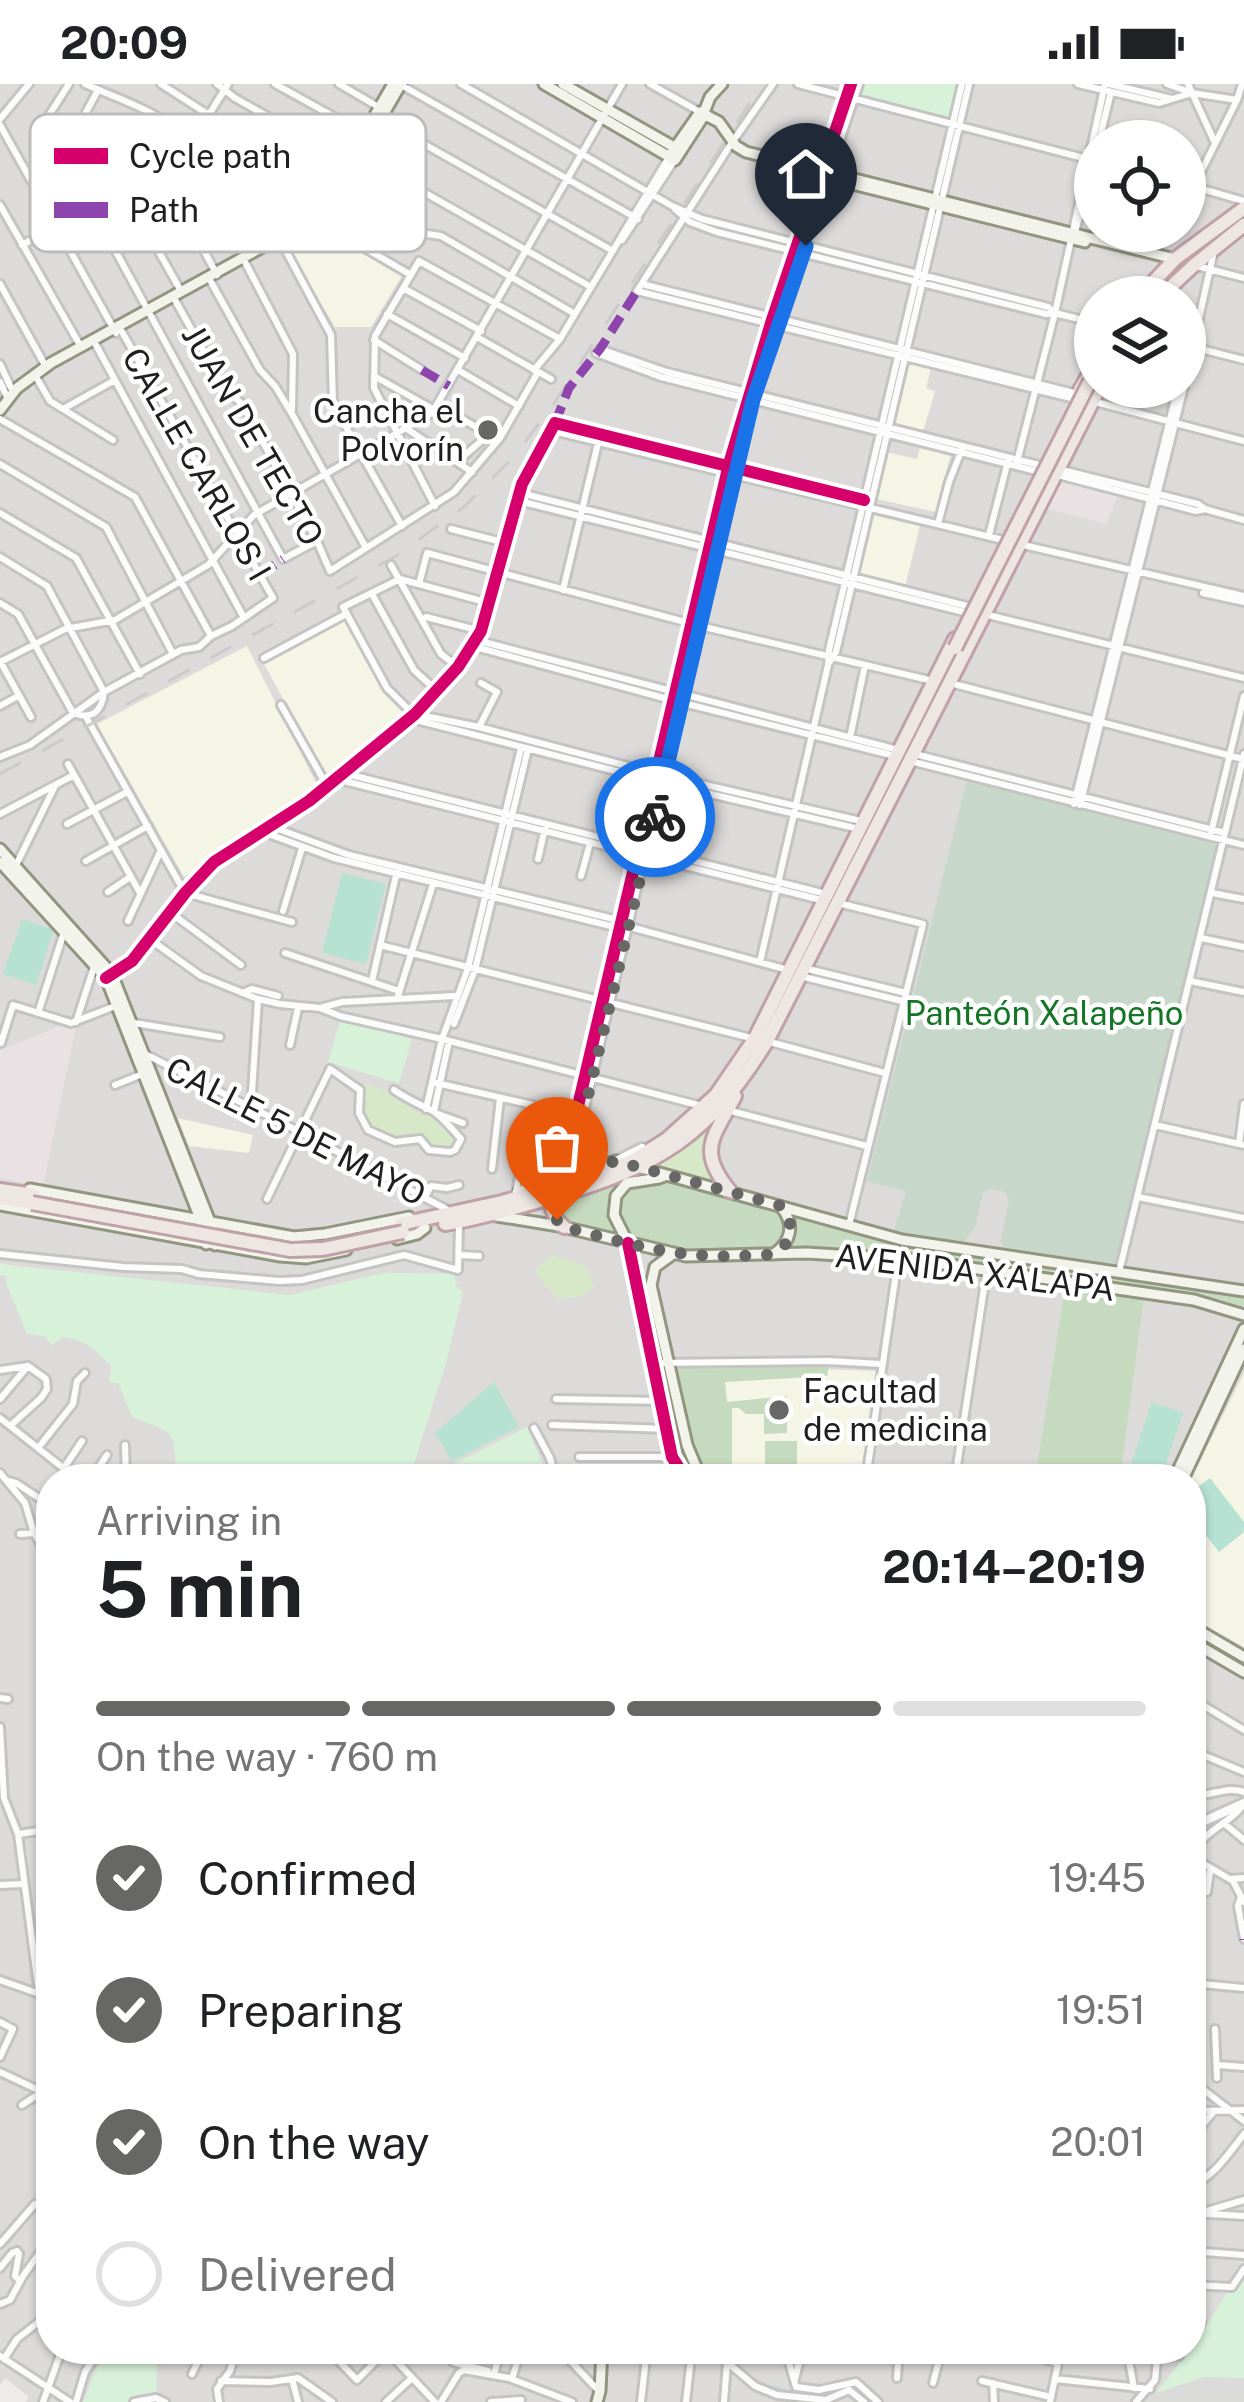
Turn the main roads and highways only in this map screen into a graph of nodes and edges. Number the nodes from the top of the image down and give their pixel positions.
1 (398, 84) edge
2 (544, 84) edge
3 (563, 84) edge
4 (722, 84) edge
5 (702, 111) junction
6 (377, 114) edge
7 (605, 114) junction
8 (1243, 200) edge
9 (1244, 226) edge
10 (259, 252) edge
11 (1172, 261) junction
12 (1158, 276) edge
13 (1182, 276) edge
14 (117, 331) junction
15 (43, 371) junction
16 (6, 390) edge
17 (1078, 408) edge
18 (1079, 408) edge
19 (0, 410) edge
20 (1033, 502) junction
21 (1021, 511) junction
22 (1029, 525) junction
23 (1012, 543) junction
24 (949, 672) junction
25 (0, 849) edge
26 (0, 862) edge
27 (829, 899) junction
28 (97, 961) junction
29 (109, 976) junction
30 (129, 1022) junction
31 (761, 1040) junction
32 (148, 1072) junction
33 (739, 1082) junction
34 (627, 1164) junction
35 (667, 1175) junction
36 (566, 1178) junction
37 (730, 1191) junction
38 (0, 1194) edge
39 (556, 1196) junction
40 (779, 1205) junction
41 (491, 1215) junction
42 (205, 1221) junction
43 (564, 1227) junction
44 (402, 1228) junction
45 (425, 1228) junction
46 (628, 1243) junction
47 (211, 1244) junction
48 (673, 1254) junction
49 (774, 1254) junction
50 (1195, 1284) junction
51 (1244, 1291) edge
52 (646, 1292) junction
53 (1194, 1300) junction
54 (1244, 1315) edge
55 (1244, 1329) edge
56 (1244, 1348) edge
57 (678, 1464) edge
58 (696, 1464) edge
59 (1185, 1464) edge
60 (1186, 1464) edge
61 (1206, 1635) edge
62 (1206, 1650) edge
63 (1244, 1657) edge
64 (1244, 1672) edge
65 (601, 2364) edge
66 (598, 2397) edge

1 - 6 main road
2 - 7 main road
3 - 7 main road
4 - 5 main road
5 - 7 main road
5 - 11 main road
8 - 11 highway
9 - 13 highway
10 - 14 main road
11 - 12 highway
14 - 15 main road
14 - 15 main road
15 - 16 main road
16 - 19 main road
17 - 24 highway, bridge
18 - 20 highway
20 - 21 highway
20 - 22 highway
21 - 22 highway
21 - 23 highway
22 - 23 highway
23 - 24 highway
24 - 27 highway
24 - 27 highway
25 - 28 main road
26 - 28 main road
27 - 31 highway
28 - 29 main road
29 - 30 main road
29 - 30 main road
30 - 32 main road
30 - 32 main road
31 - 33 highway
31 - 34 highway
32 - 42 main road
33 - 34 highway
33 - 37 highway
34 - 35 main road, AVENIDA XALAPA
34 - 36 highway
34 - 39 highway
35 - 37 main road, AVENIDA XALAPA
35 - 46 main road
36 - 39 highway
36 - 42 main road
36 - 44 highway
37 - 40 main road, AVENIDA XALAPA
38 - 42 main road
38 - 44 highway, bridge
38 - 47 main road
39 - 41 highway
39 - 43 highway
40 - 49 main road
40 - 50 main road, AVENIDA XALAPA
41 - 43 main road, AVENIDA XALAPA
41 - 45 highway
42 - 47 main road
43 - 46 main road, AVENIDA XALAPA
44 - 45 highway
45 - 47 main road
46 - 48 main road, AVENIDA XALAPA
46 - 52 main road
48 - 49 main road, AVENIDA XALAPA
48 - 52 main road
49 - 53 main road, AVENIDA XALAPA
50 - 51 main road, AVENIDA XALAPA
50 - 53 main road
52 - 57 main road
52 - 58 main road
53 - 54 main road, AVENIDA XALAPA
55 - 59 main road
56 - 60 main road
61 - 63 main road
62 - 64 main road
65 - 66 main road

